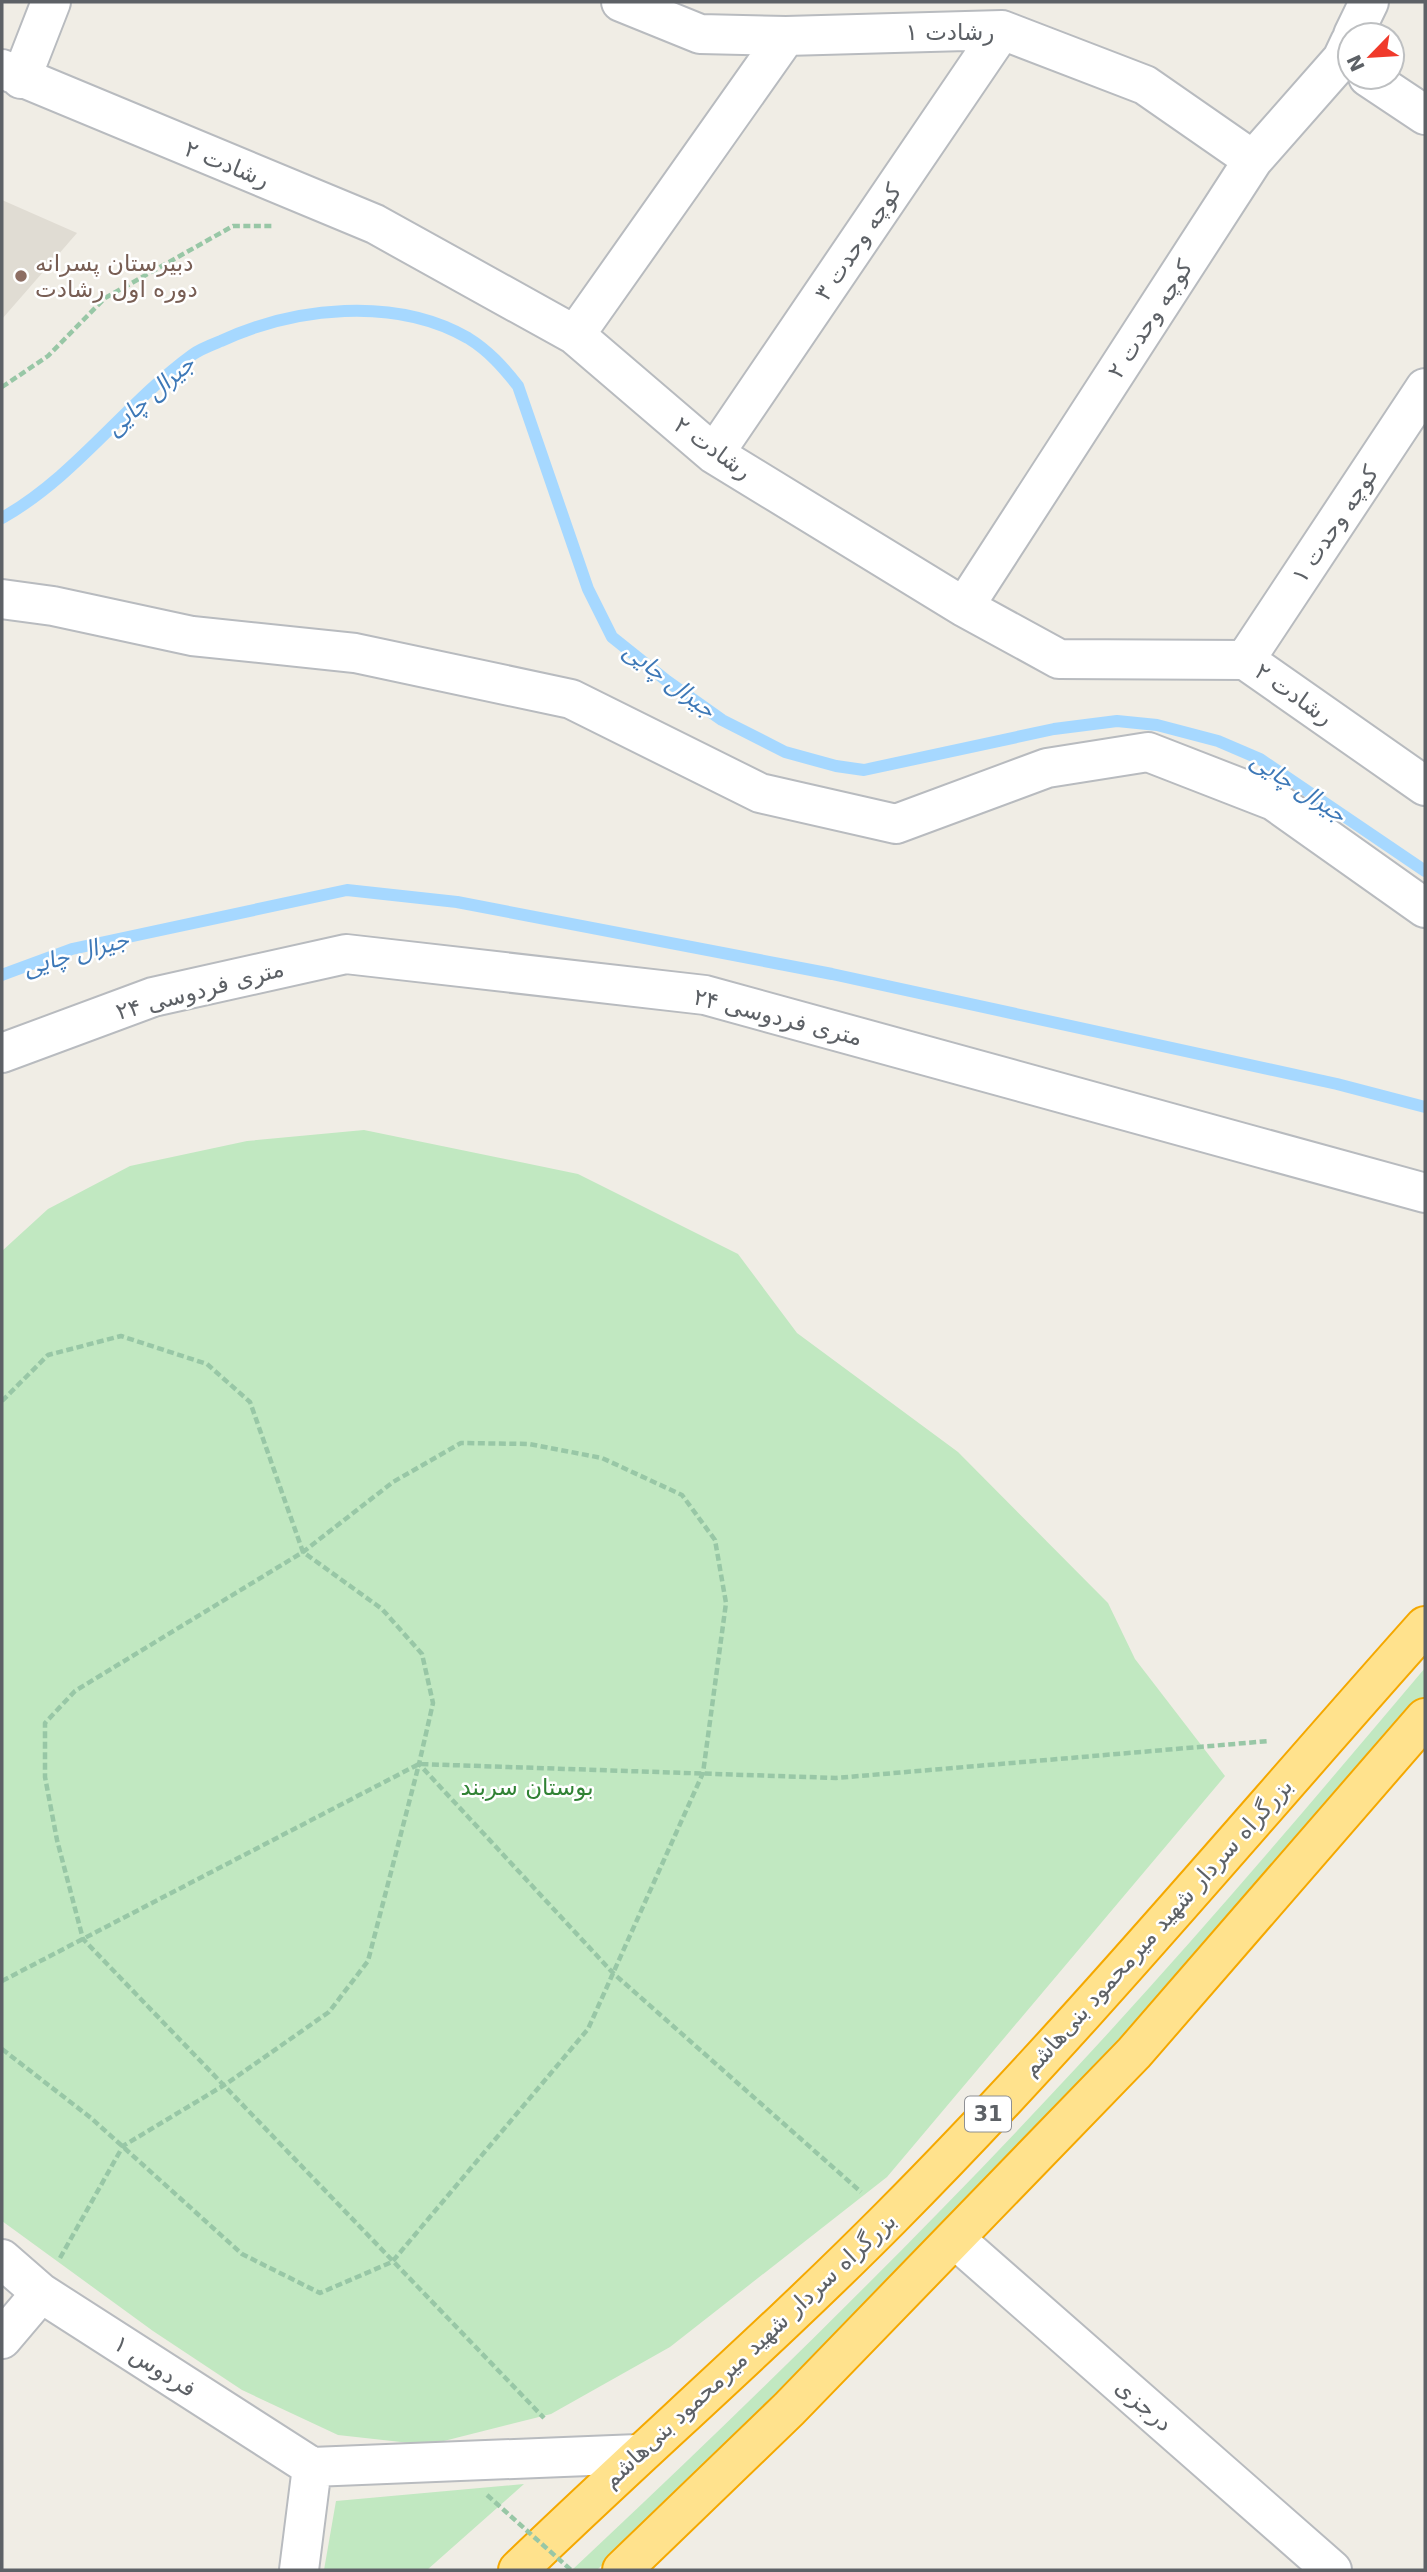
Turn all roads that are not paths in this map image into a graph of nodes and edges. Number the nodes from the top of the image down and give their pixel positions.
1 (51, 2) edge
2 (621, 2) edge
3 (1369, 2) edge
4 (1363, 21) edge
5 (1002, 30) junction
6 (786, 36) junction
7 (11, 74) edge
8 (1336, 74) edge
9 (1396, 91) edge
10 (1425, 115) edge
11 (1253, 160) junction
12 (575, 335) junction
13 (1425, 388) edge
14 (714, 454) junction
15 (2, 599) edge
16 (964, 607) junction
17 (1245, 660) junction
18 (1425, 786) edge
19 (1425, 908) edge
20 (2, 1053) edge
21 (1425, 1193) edge
22 (1425, 1626) edge
23 (1425, 1718) edge
24 (956, 2240) junction
25 (2, 2259) edge
26 (41, 2293) junction
27 (2, 2339) edge
28 (638, 2454) junction
29 (312, 2467) junction
30 (299, 2570) edge
31 (517, 2570) edge
32 (622, 2570) edge
33 (1329, 2570) edge

1 - 7 street
2 - 6 street, رشادت ۱
3 - 4 street, کوچه وحدت ۲
5 - 6 street, رشادت ۱
5 - 11 street, رشادت ۱
5 - 14 street, کوچه وحدت ۳
6 - 12 street
7 - 12 street, رشادت ۲
8 - 11 street, کوچه وحدت ۲
9 - 10 street
11 - 16 street, کوچه وحدت ۲
12 - 14 street, رشادت ۲
13 - 17 street, کوچه وحدت ۱
14 - 16 street, رشادت ۲
15 - 19 street
16 - 17 street, رشادت ۲
17 - 18 street, رشادت ۲
20 - 21 street, ۲۴ متری فردوسی
22 - 28 highway, بزرگراه سردار شهید میرمحمود بنی‌هاشم / 31
23 - 24 highway
24 - 32 highway
24 - 33 street, درجزی
25 - 26 street, فردوس ۱
26 - 27 street
26 - 29 street, فردوس ۱
28 - 29 street
28 - 31 highway, بزرگراه سردار شهید میرمحمود بنی‌هاشم / 31
29 - 30 street

